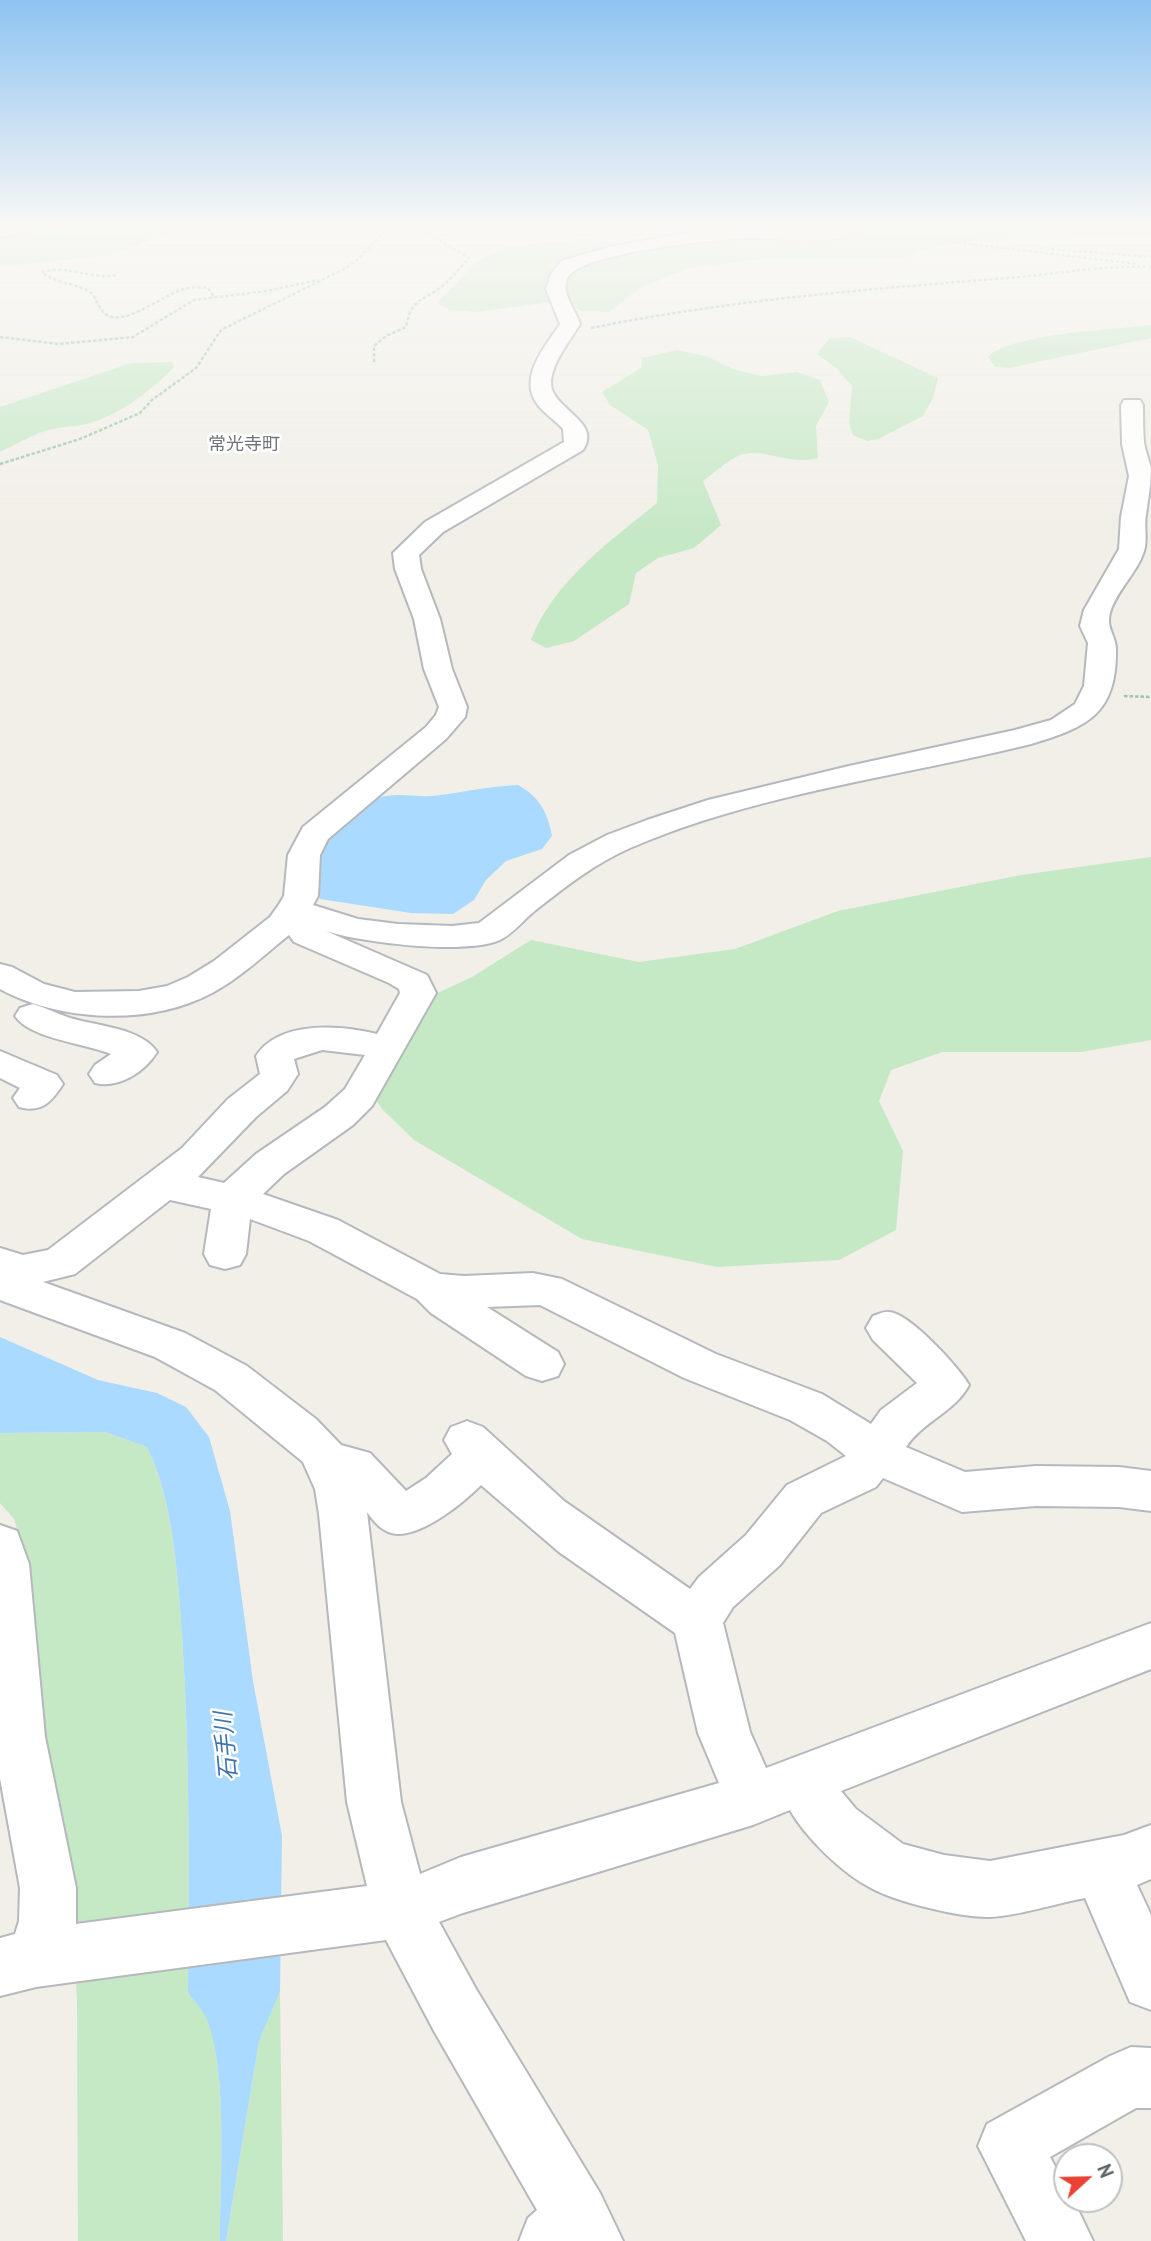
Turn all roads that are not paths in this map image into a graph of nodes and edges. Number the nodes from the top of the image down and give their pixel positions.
1 (566, 331) edge
2 (1132, 405) dead end
3 (287, 917) junction
4 (0, 975) edge
5 (0, 1003) edge
6 (387, 1048) junction
7 (0, 1063) edge
8 (108, 1074) dead end
9 (32, 1098) dead end
10 (163, 1184) junction
11 (233, 1198) junction
12 (225, 1254) dead end
13 (0, 1263) edge
14 (0, 1283) edge
15 (432, 1288) junction
16 (888, 1328) dead end
17 (542, 1364) dead end
18 (876, 1454) junction
19 (330, 1466) junction
20 (1151, 1491) edge
21 (0, 1546) edge
22 (697, 1620) junction
23 (1151, 1646) edge
24 (802, 1779) junction
25 (753, 1798) junction
26 (1126, 1859) edge
27 (401, 1910) junction
28 (31, 1960) edge
29 (1151, 1981) edge
30 (1151, 2078) edge
31 (573, 2233) edge
32 (1061, 2241) edge

1 - 3 street
2 - 3 street
3 - 4 street
3 - 6 street
5 - 8 street
6 - 10 street
6 - 11 street
7 - 9 street
10 - 11 street
10 - 13 street
11 - 12 street
11 - 15 street
14 - 19 street
15 - 17 street
15 - 18 street
16 - 18 street
18 - 20 street
18 - 22 street
19 - 22 street
19 - 27 street
21 - 28 street
22 - 25 street
23 - 24 street
24 - 25 street
24 - 26 street
25 - 27 street
26 - 29 street
27 - 28 street
27 - 31 street
30 - 32 street

